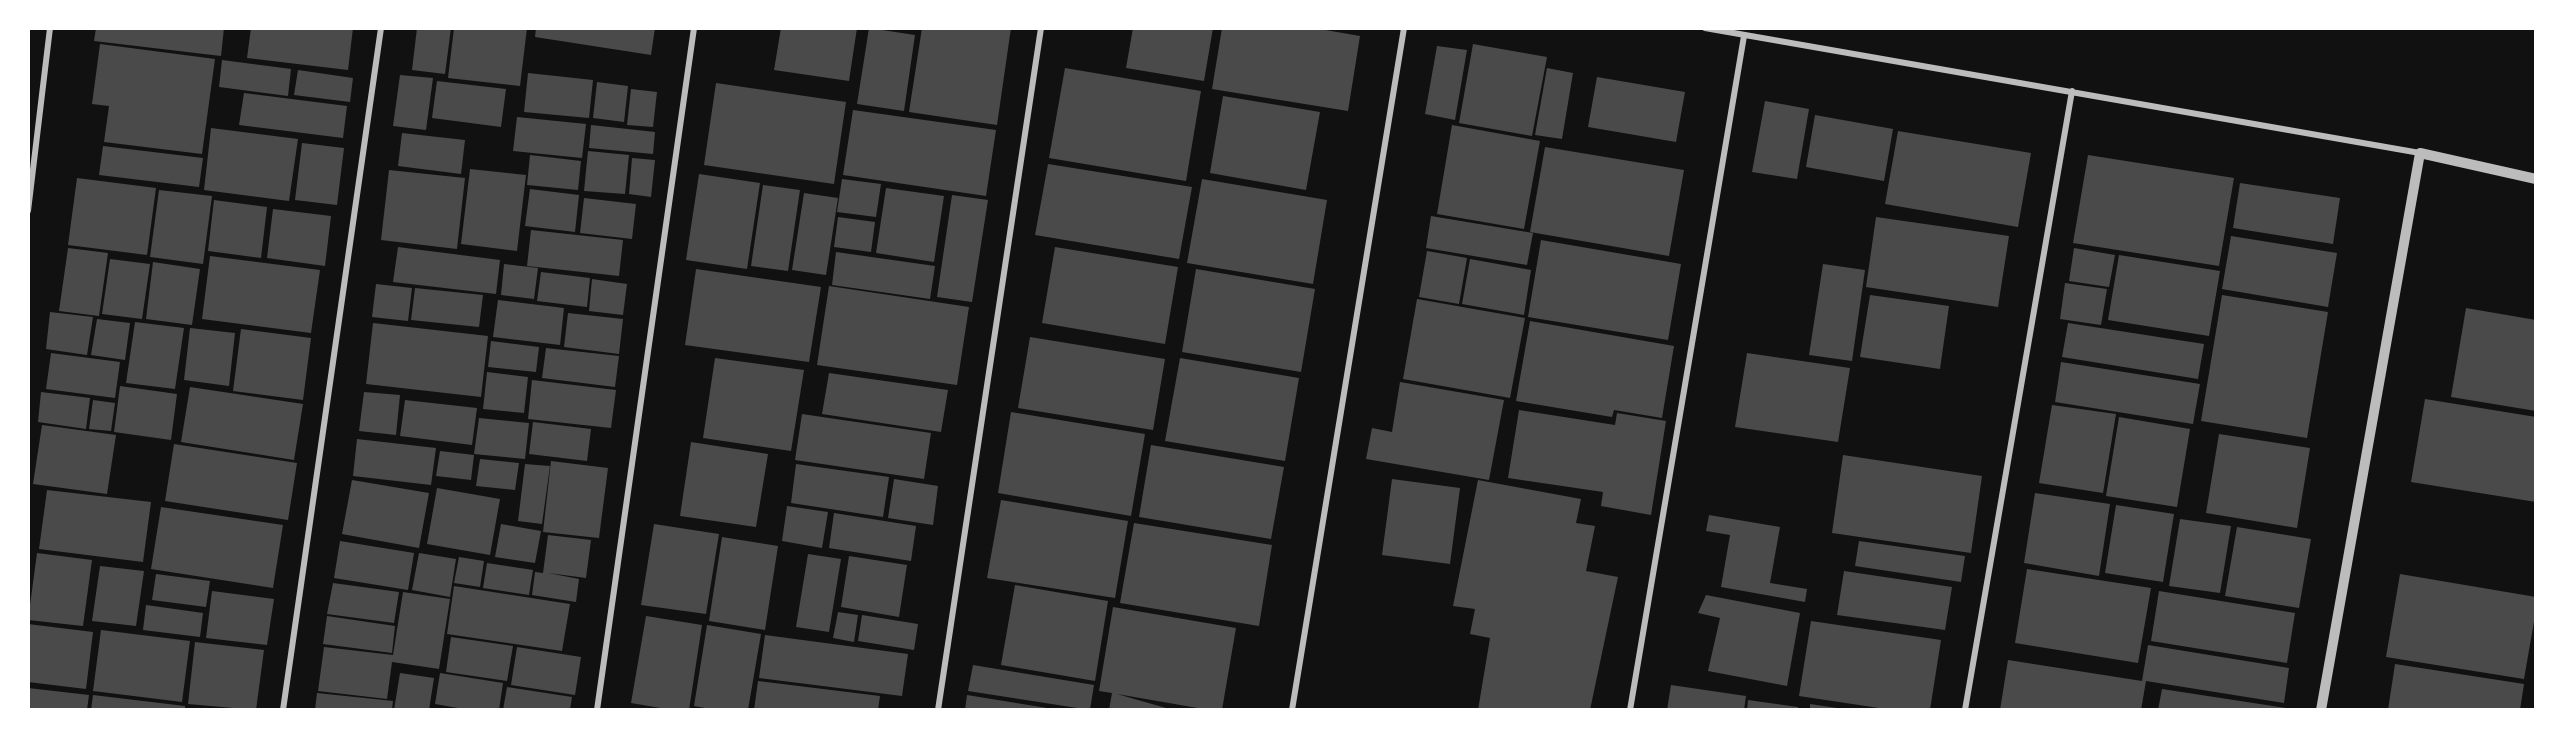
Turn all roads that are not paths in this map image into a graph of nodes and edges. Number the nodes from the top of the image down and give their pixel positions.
1 (50, 28) edge
2 (381, 28) edge
3 (693, 28) edge
4 (1041, 28) edge
5 (1404, 28) edge
6 (1705, 28) edge
7 (1744, 36) junction
8 (2072, 91) junction
9 (2420, 153) junction
10 (2535, 179) edge
11 (28, 211) edge
12 (283, 710) edge
13 (597, 710) edge
14 (938, 710) edge
15 (1292, 710) edge
16 (1630, 710) edge
17 (1965, 710) edge
18 (2321, 710) edge

1 - 11 street
2 - 12 street
3 - 13 street
4 - 14 street
5 - 15 street
6 - 7 street
7 - 8 street
7 - 16 street
8 - 9 street
8 - 17 street
9 - 10 street
9 - 18 street

